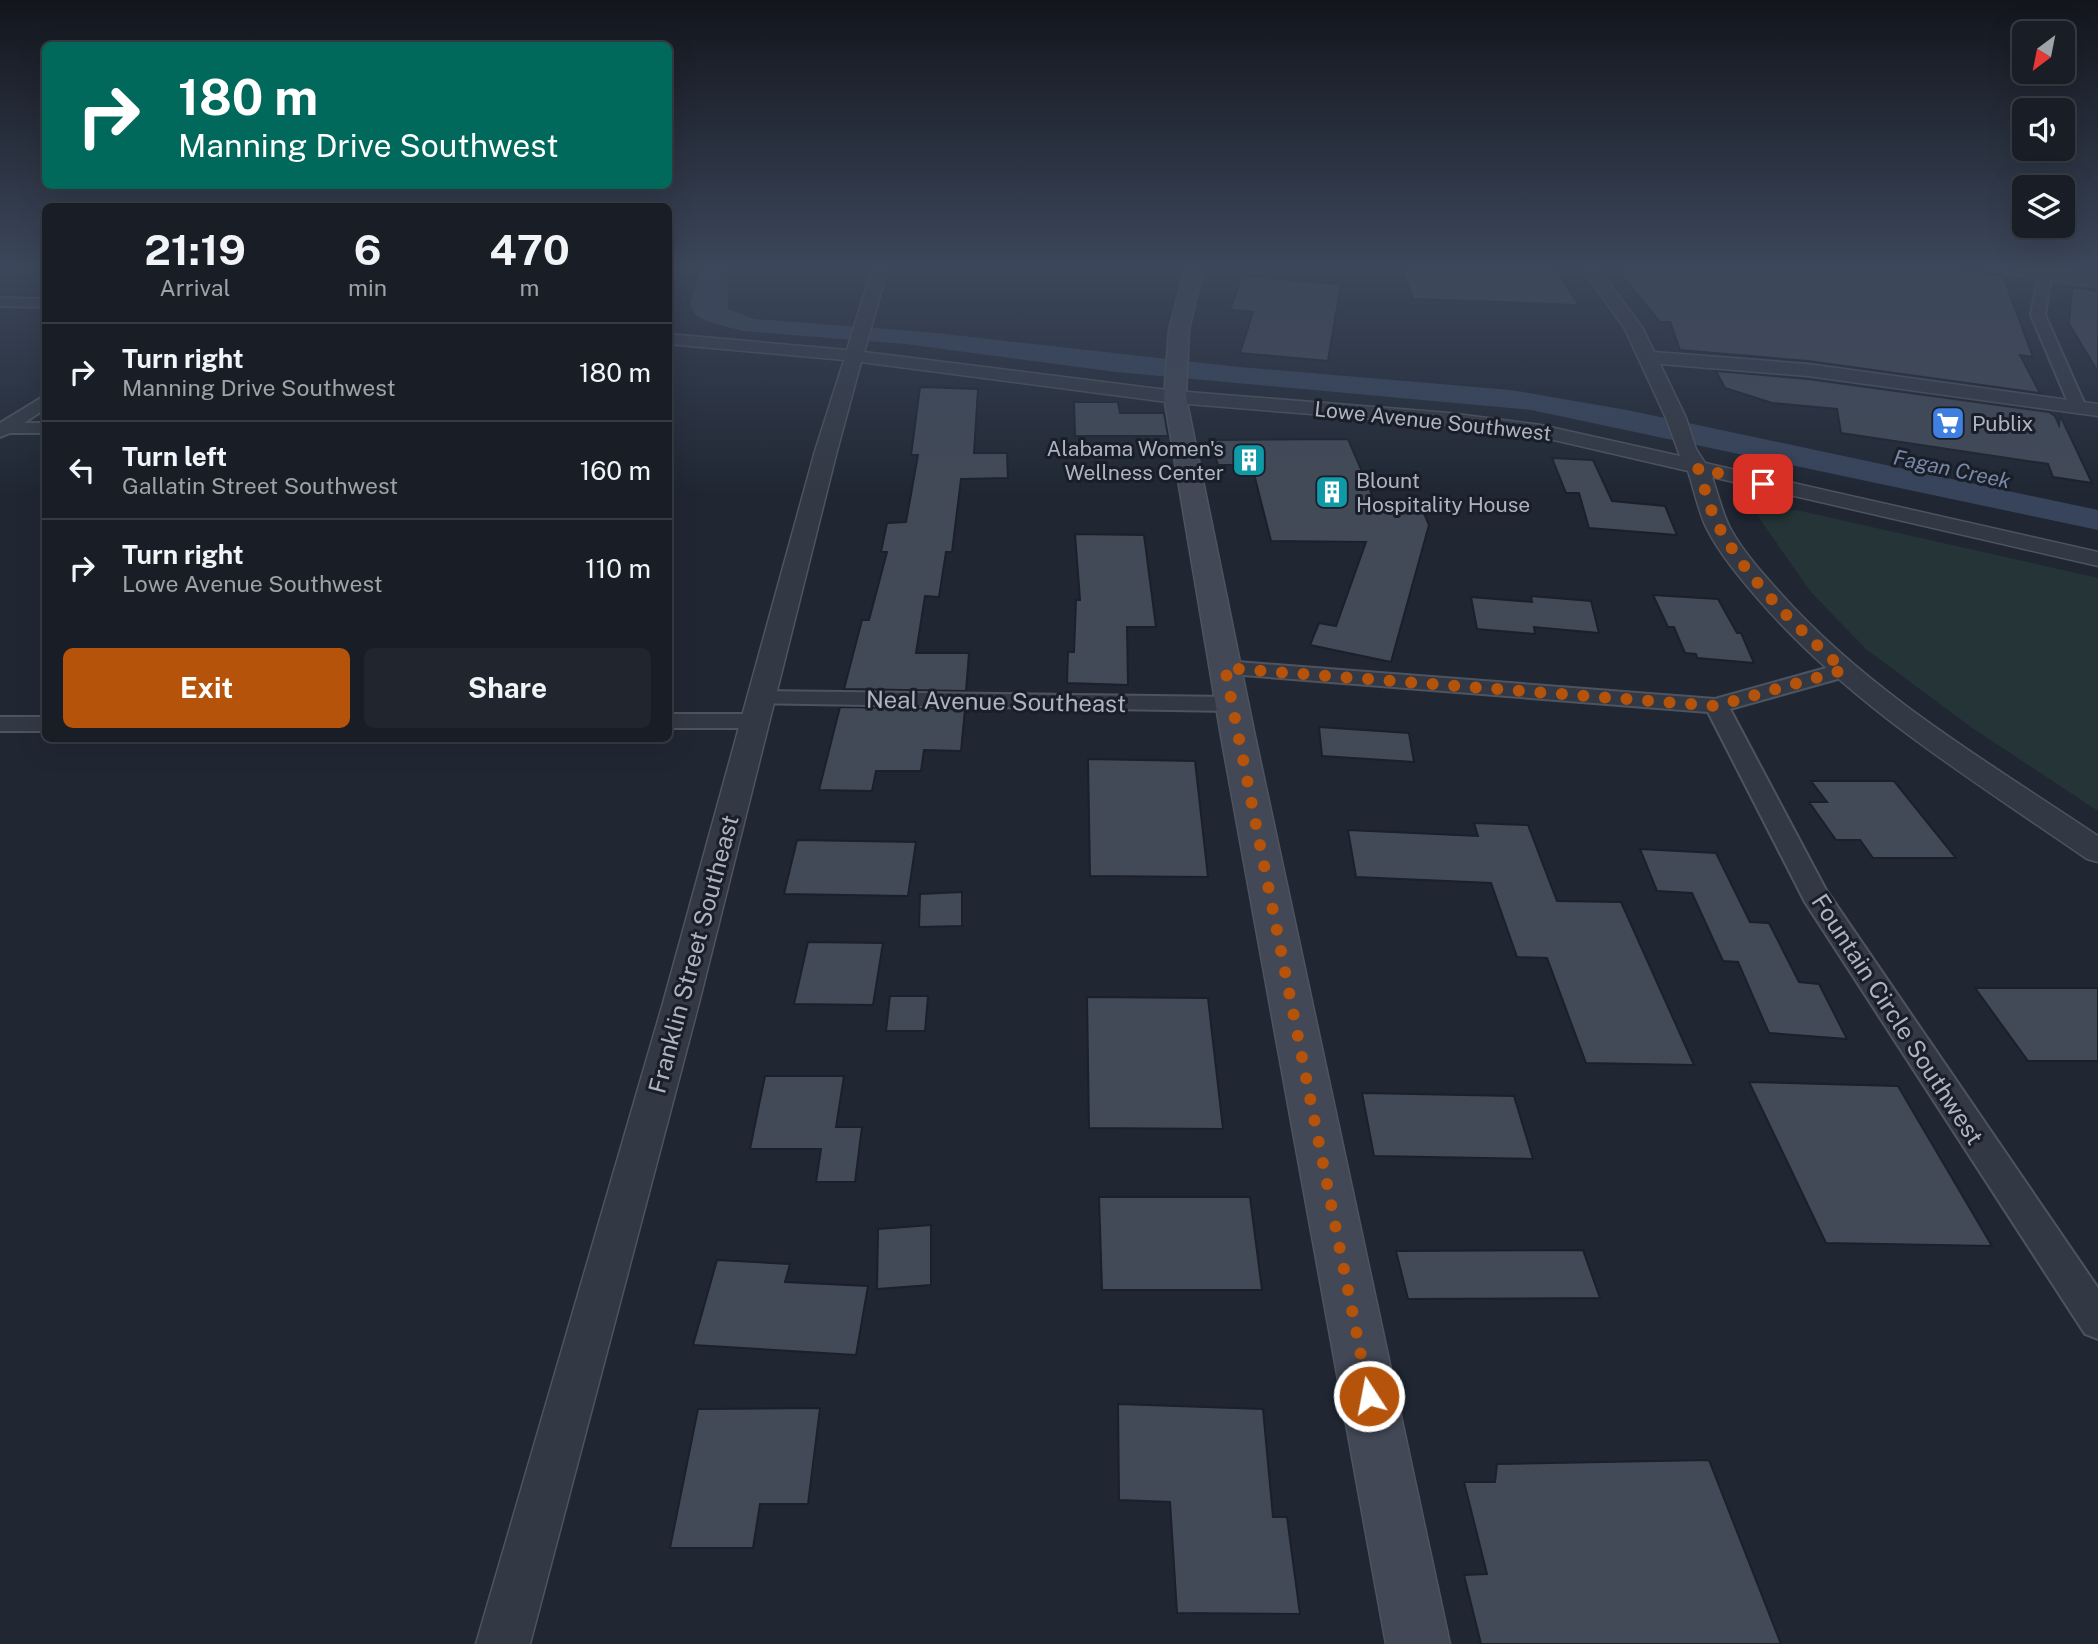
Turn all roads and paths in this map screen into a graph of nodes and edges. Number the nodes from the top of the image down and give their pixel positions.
1 (859, 341) edge
2 (865, 342) edge
3 (1178, 342) edge
4 (1640, 342) edge
5 (2050, 342) edge
6 (1647, 357) junction
7 (1175, 377) junction
8 (42, 403) edge
9 (2078, 407) junction
10 (2098, 410) edge
11 (42, 428) edge
12 (2, 429) edge
13 (1698, 468) junction
14 (2098, 559) edge
15 (1844, 670) junction
16 (1229, 686) junction
17 (1716, 706) junction
18 (757, 709) junction
19 (672, 720) edge
20 (0, 724) edge
21 (42, 724) edge
22 (2098, 850) edge
23 (2098, 1321) edge
24 (503, 1644) edge
25 (1418, 1644) edge

1 - 18 street, Franklin Street Southeast
2 - 7 street, Lowe Avenue Southwest
3 - 7 main road
4 - 6 street
5 - 9 street
6 - 9 street
6 - 13 street
7 - 13 street, Lowe Avenue Southwest
7 - 16 main road
8 - 12 street
9 - 10 street
11 - 12 street
13 - 14 street, Lowe Avenue Southwest
13 - 15 street
15 - 17 street
15 - 22 street
16 - 17 street, Neal Avenue Southeast
16 - 18 street, Neal Avenue Southeast
16 - 25 main road
17 - 23 street, Fountain Circle Southwest
18 - 19 street, Neal Avenue Southeast
18 - 24 street, Franklin Street Southeast
20 - 21 street

